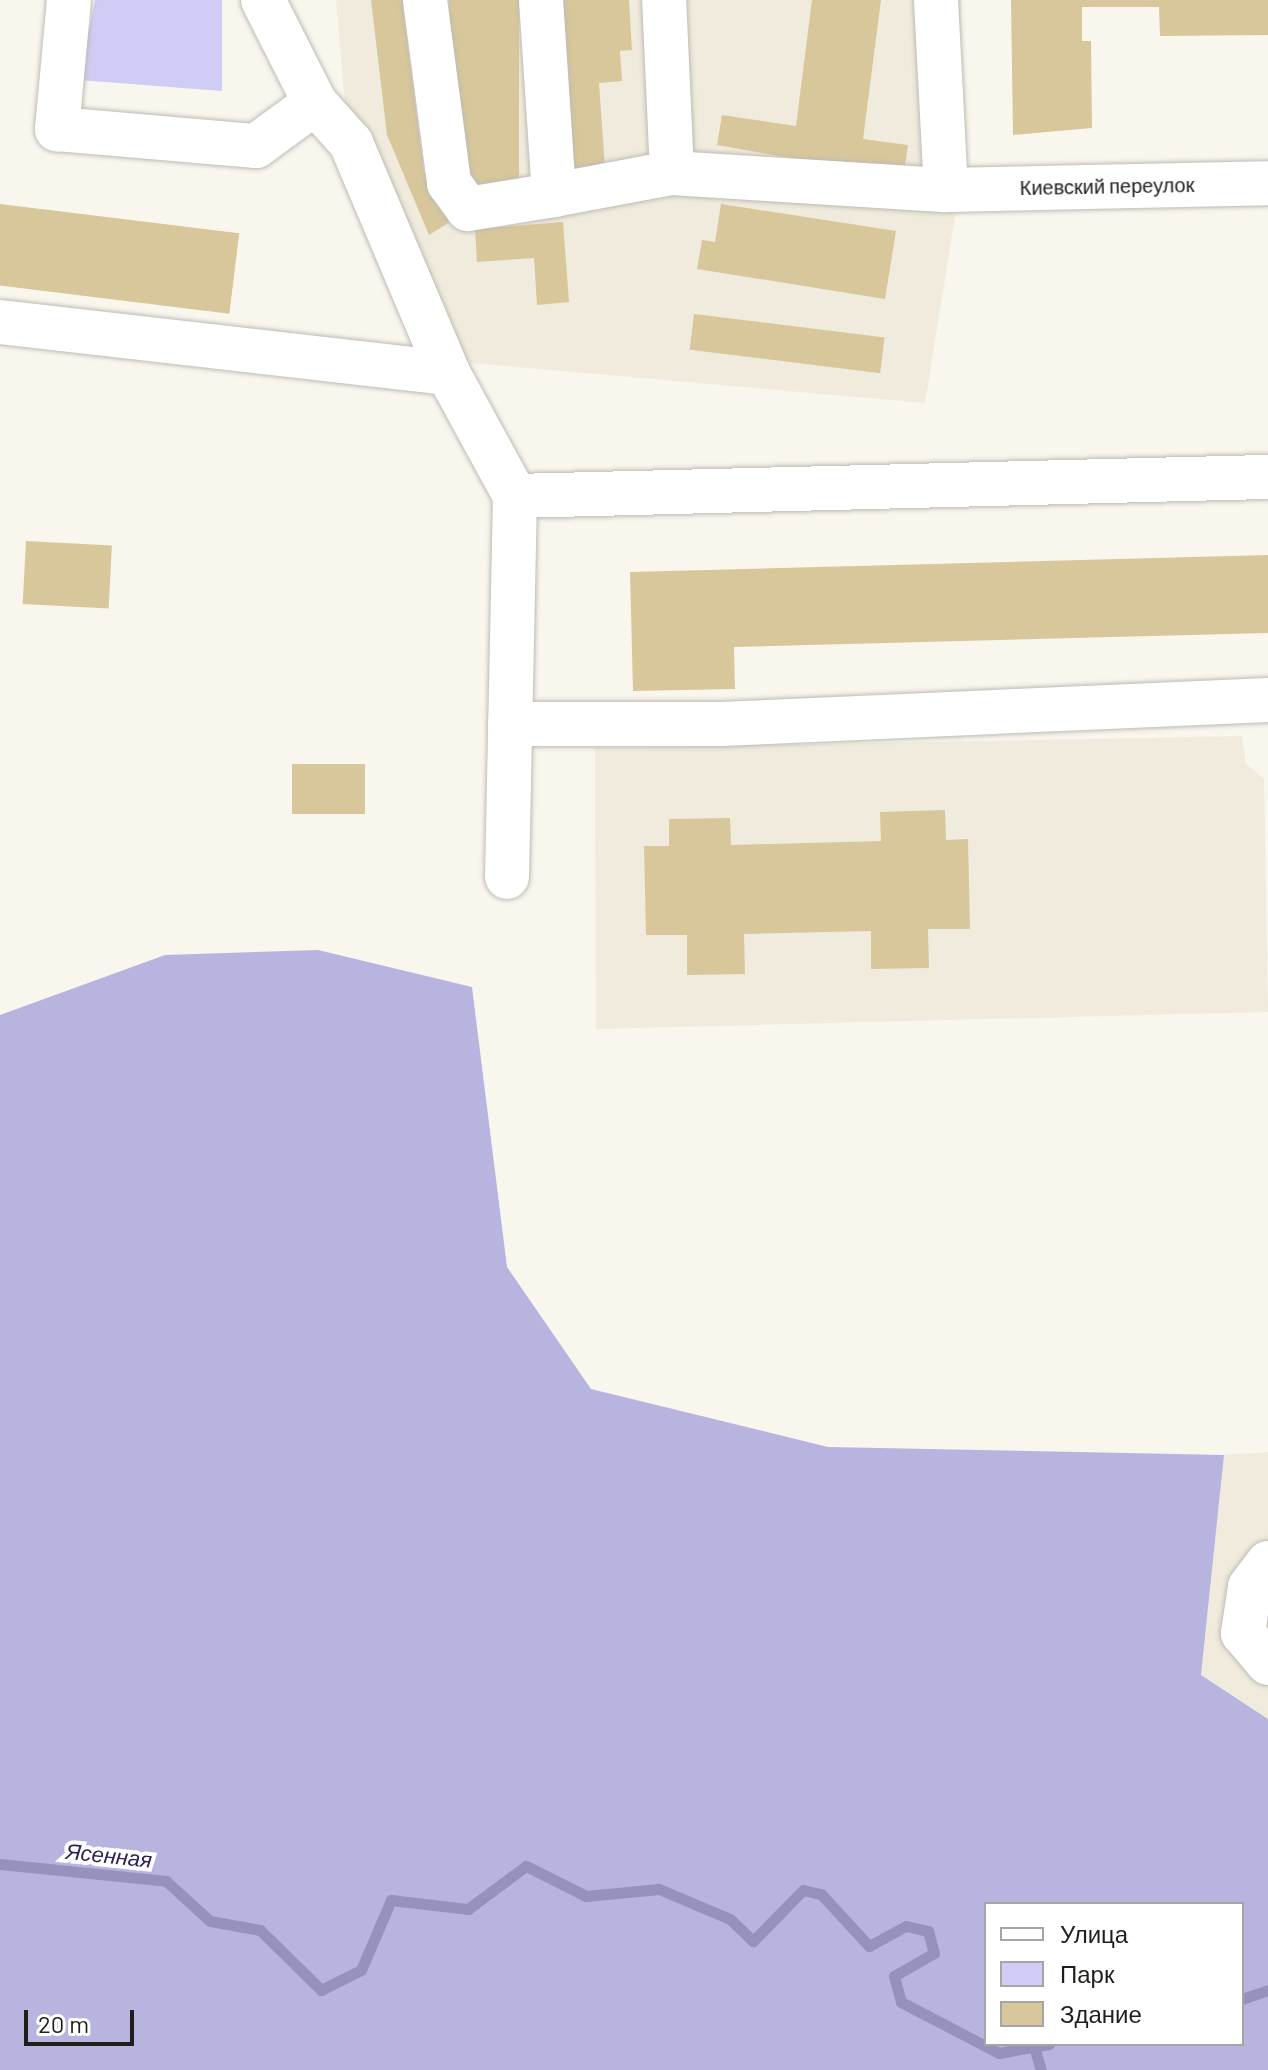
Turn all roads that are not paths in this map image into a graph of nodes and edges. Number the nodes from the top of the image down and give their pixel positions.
1 (69, 0) edge
2 (263, 0) edge
3 (425, 0) edge
4 (541, 0) edge
5 (664, 0) edge
6 (936, 0) edge
7 (315, 103) junction
8 (672, 173) junction
9 (1268, 183) edge
10 (946, 190) junction
11 (554, 195) junction
12 (0, 322) edge
13 (448, 373) junction
14 (1268, 477) edge
15 (515, 496) junction
16 (1268, 700) edge
17 (510, 724) junction
18 (507, 877) dead end
19 (1268, 1563) edge
20 (1268, 1663) edge

1 - 7 street
2 - 7 street
3 - 11 street, Киевский переулок
4 - 11 street
5 - 8 street
6 - 10 street
7 - 13 street
8 - 10 street, Киевский переулок
8 - 11 street, Киевский переулок
9 - 10 street, Киевский переулок
12 - 13 street
13 - 15 street
14 - 15 street
15 - 17 street
16 - 17 street
17 - 18 street
19 - 20 street

